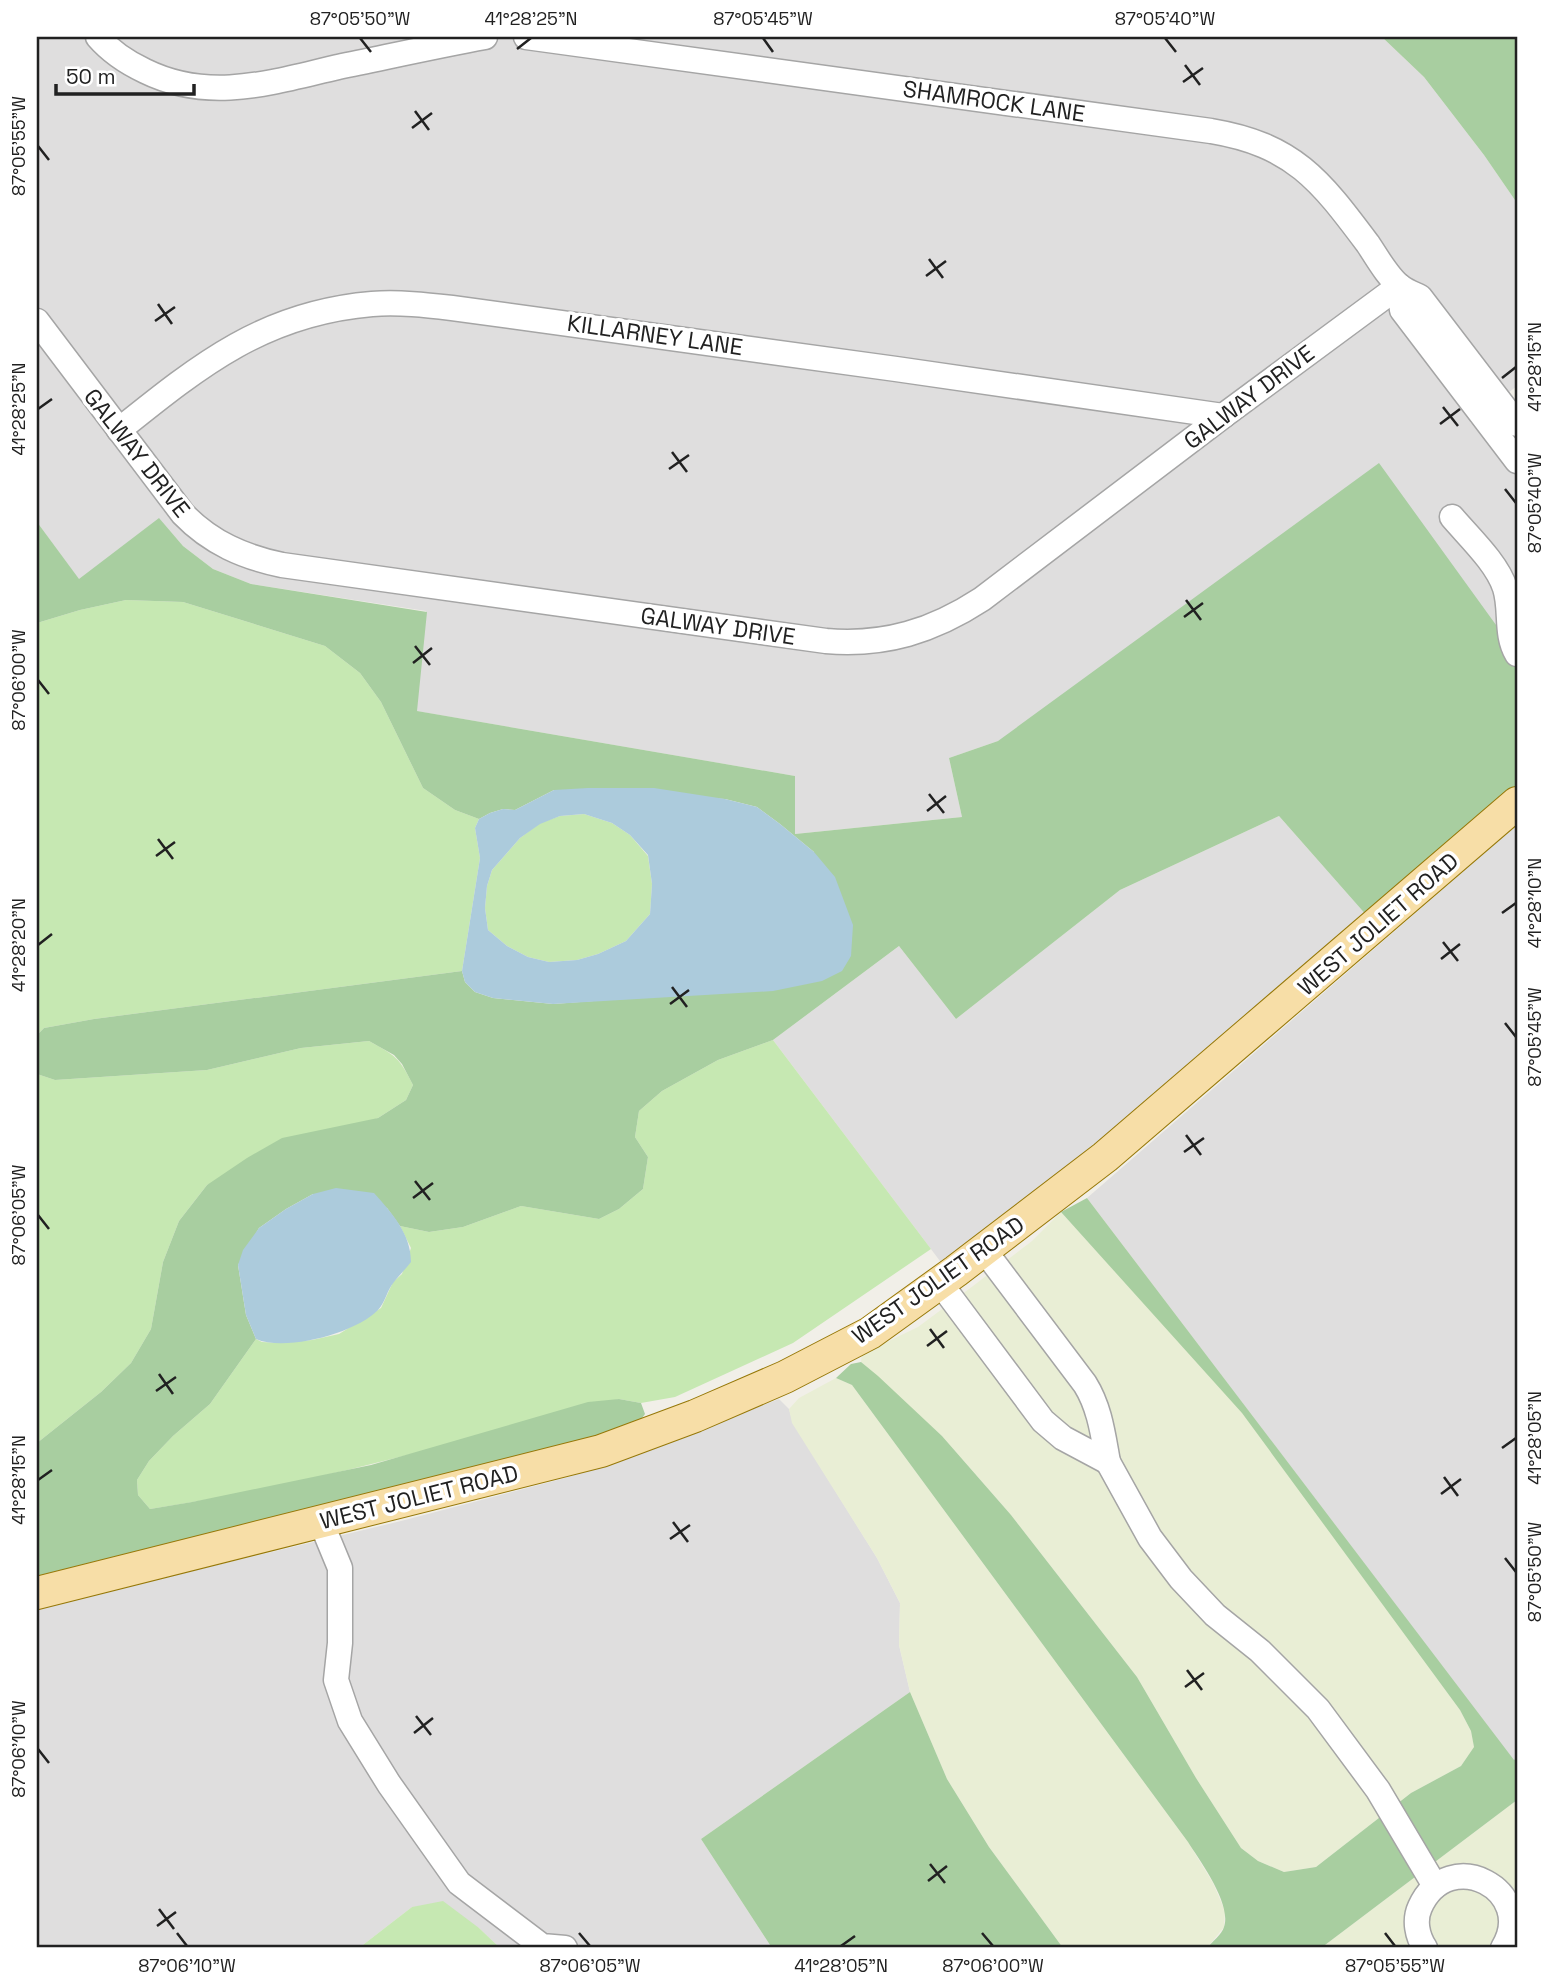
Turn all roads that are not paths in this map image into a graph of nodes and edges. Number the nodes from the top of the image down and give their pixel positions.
1 (98, 37) edge
2 (485, 37) edge
3 (526, 37) edge
4 (1399, 286) junction
5 (37, 321) edge
6 (1464, 372) junction
7 (1223, 416) junction
8 (1517, 424) edge
9 (119, 430) junction
10 (1517, 461) edge
11 (1452, 517) dead end
12 (1517, 654) edge
13 (1517, 803) edge
14 (984, 1250) junction
15 (940, 1283) junction
16 (1108, 1462) junction
17 (321, 1521) junction
18 (37, 1593) edge
19 (1435, 1886) junction
20 (1513, 1909) edge
21 (565, 1948) edge
22 (1425, 1948) edge
23 (1503, 1948) edge

1 - 2 street
3 - 4 street, SHAMROCK LANE
4 - 6 street, SHAMROCK LANE
4 - 7 street, GALWAY DRIVE
5 - 9 street, GALWAY DRIVE
6 - 8 street, SHAMROCK LANE
6 - 10 street, SHAMROCK LANE
7 - 9 street, KILLARNEY LANE
7 - 9 street, GALWAY DRIVE
11 - 12 street
13 - 14 main road, WEST JOLIET ROAD
14 - 15 main road, WEST JOLIET ROAD
14 - 16 street
15 - 16 street
15 - 17 main road, WEST JOLIET ROAD
16 - 19 street
17 - 18 main road, WEST JOLIET ROAD
17 - 21 street
19 - 20 street
19 - 22 street
20 - 23 street

